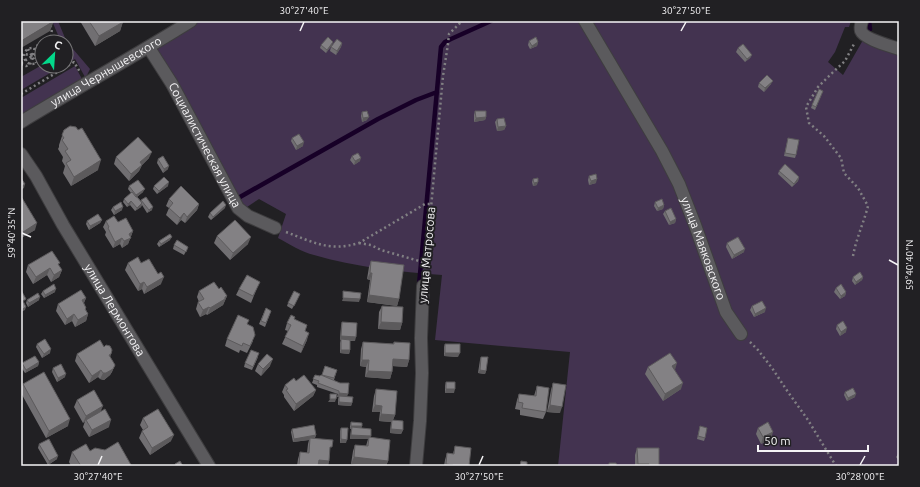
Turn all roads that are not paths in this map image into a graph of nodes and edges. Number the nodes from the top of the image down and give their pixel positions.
1 (191, 21) edge
2 (585, 21) edge
3 (861, 26) edge
4 (149, 48) junction
5 (899, 49) edge
6 (21, 122) edge
7 (21, 154) edge
8 (275, 228) road end
9 (424, 286) road end
10 (741, 334) road end
11 (209, 466) edge
12 (416, 466) edge

1 - 4 street, улица Чернышевского
2 - 10 street, улица Маяковского
3 - 5 street
4 - 6 street, улица Чернышевского
4 - 8 street, Социалистическая улица
7 - 11 street, улица Лермонтова
9 - 12 street, улица Матросова

